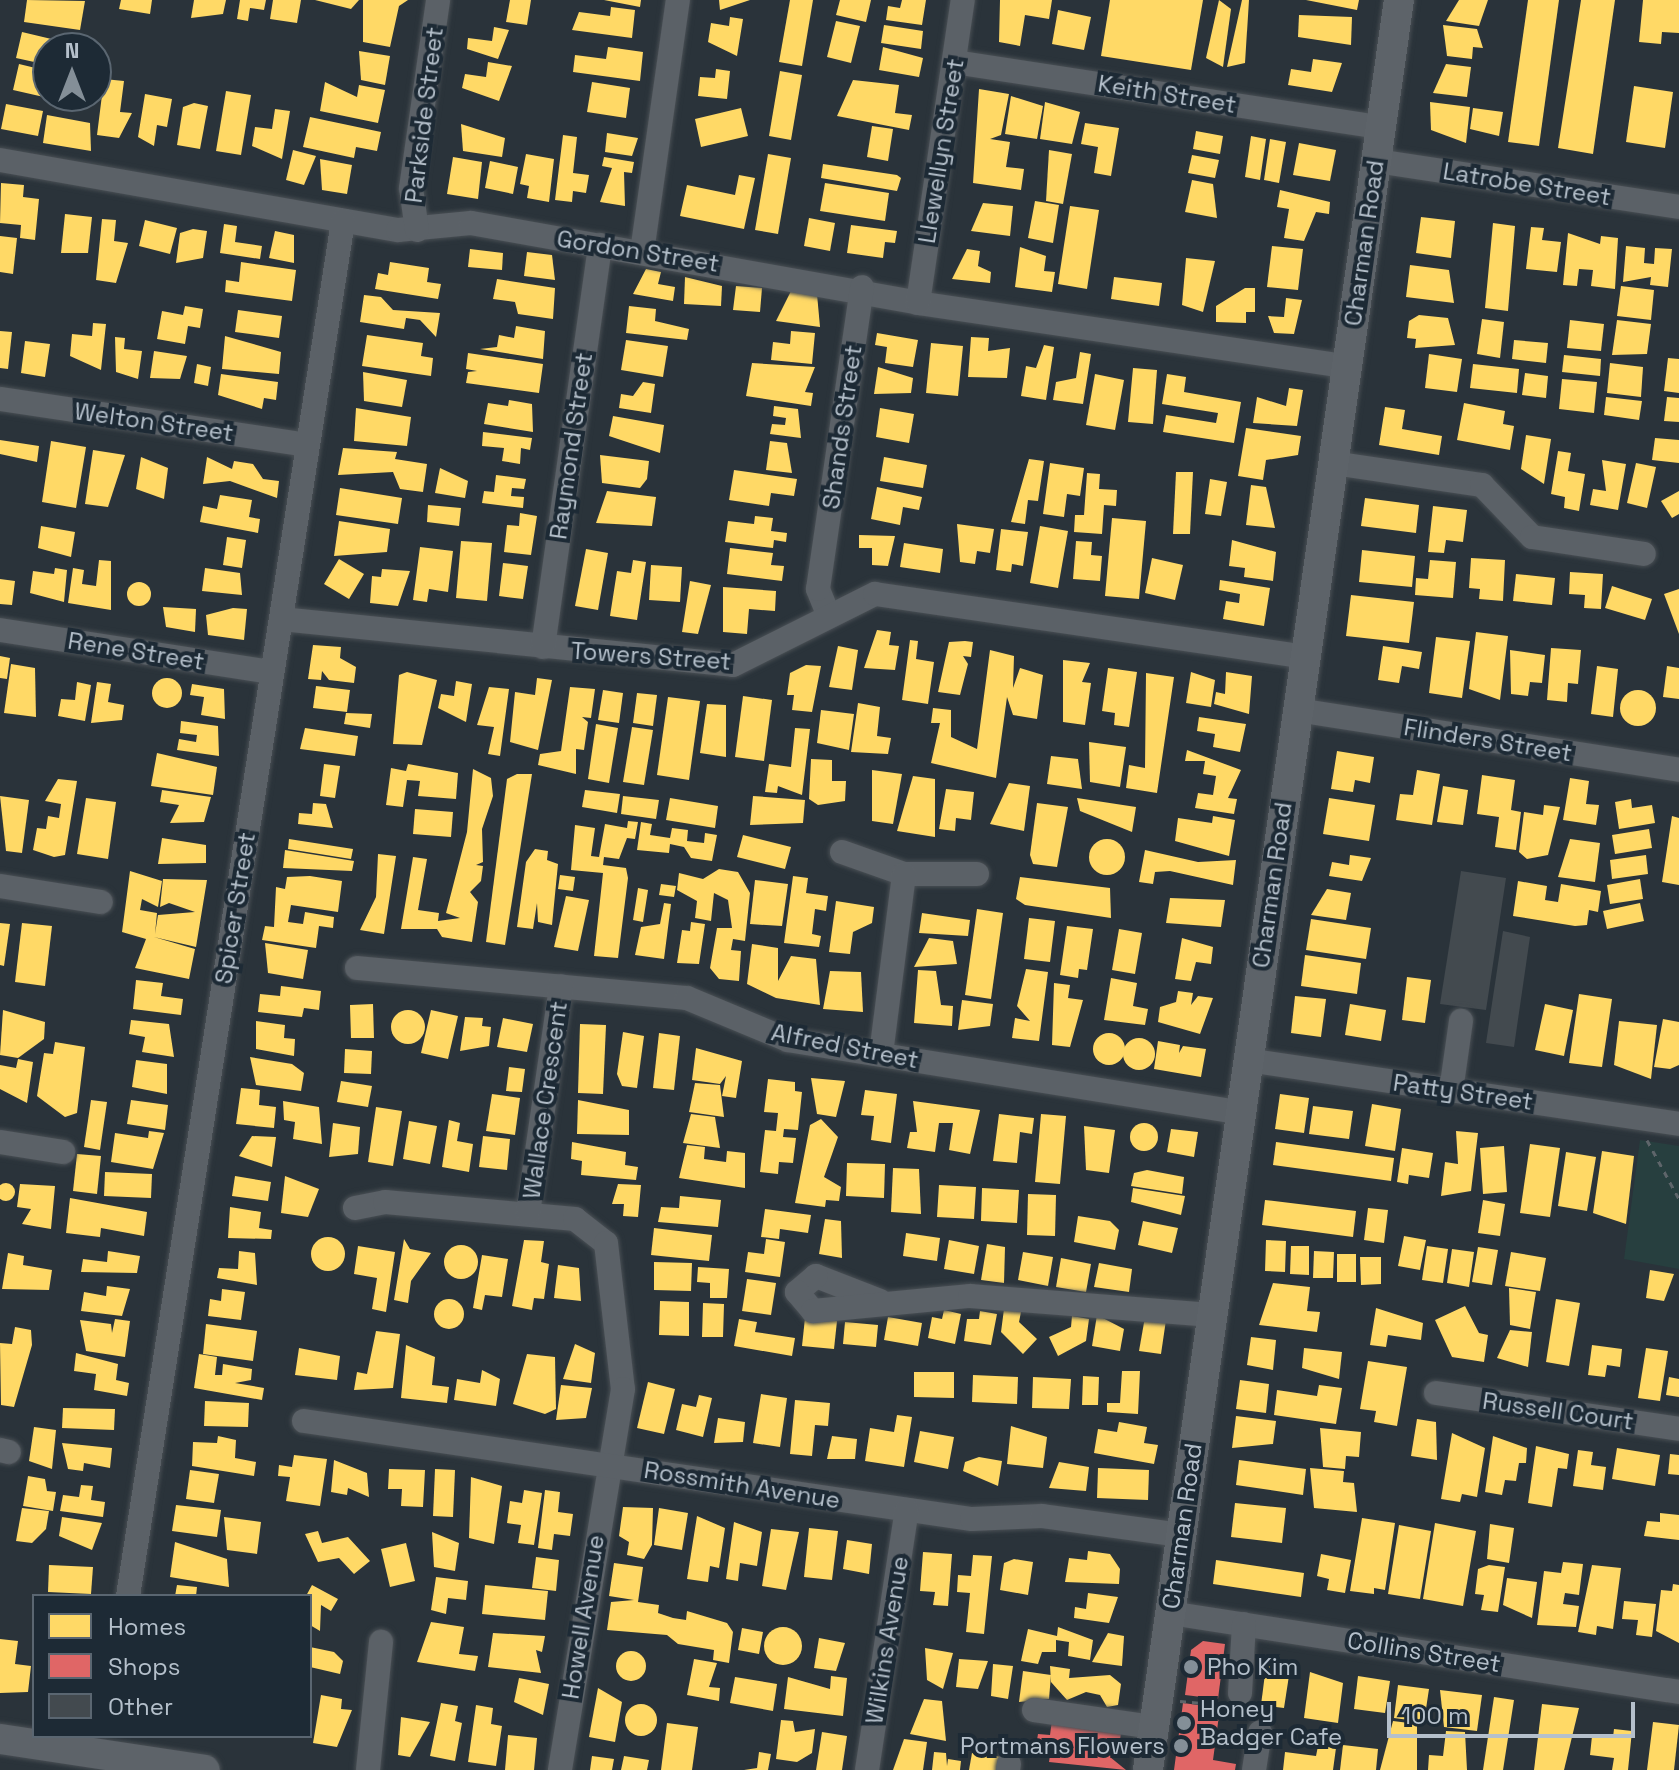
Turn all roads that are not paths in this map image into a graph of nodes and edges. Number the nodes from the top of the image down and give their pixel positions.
1 (438, 0) edge
2 (678, 0) edge
3 (963, 0) edge
4 (1399, 0) edge
5 (954, 62) junction
6 (1380, 127) junction
7 (0, 160) edge
8 (1376, 161) junction
9 (1679, 207) edge
10 (343, 221) junction
11 (417, 230) junction
12 (600, 245) junction
13 (642, 252) junction
14 (862, 287) junction
15 (918, 303) junction
16 (1345, 371) junction
17 (0, 399) edge
18 (307, 445) junction
19 (1333, 463) junction
20 (1644, 554) dead end
21 (821, 566) junction
22 (849, 602) junction
23 (828, 614) junction
24 (281, 619) junction
25 (0, 630) edge
26 (543, 647) junction
27 (1304, 662) junction
28 (272, 672) junction
29 (1297, 710) junction
30 (1679, 770) edge
31 (842, 852) dead end
32 (904, 874) junction
33 (977, 874) dead end
34 (0, 886) edge
35 (101, 902) dead end
36 (357, 968) dead end
37 (561, 986) junction
38 (1461, 1021) dead end
39 (881, 1054) junction
40 (1247, 1060) junction
41 (1451, 1091) junction
42 (1240, 1112) junction
43 (1679, 1124) edge
44 (0, 1142) edge
45 (63, 1152) dead end
46 (355, 1208) dead end
47 (528, 1213) junction
48 (880, 1301) dead end
49 (1211, 1315) junction
50 (1436, 1393) dead end
51 (304, 1421) dead end
52 (1679, 1429) edge
53 (606, 1465) junction
54 (907, 1510) junction
55 (1180, 1535) junction
56 (128, 1594) edge
57 (1170, 1613) junction
58 (1244, 1624) junction
59 (381, 1642) dead end
60 (1679, 1692) edge
61 (1240, 1693) road end
62 (1034, 1710) dead end
63 (1154, 1727) junction
64 (1260, 1732) dead end
65 (0, 1739) edge
66 (110, 1754) edge
67 (205, 1770) edge
68 (368, 1770) edge
69 (560, 1770) edge
70 (867, 1770) edge
71 (1148, 1770) edge
72 (1254, 1770) edge

1 - 11 street, Parkside Street
2 - 13 street
3 - 5 street, Llewellyn Street
4 - 6 main road, Charman Road
5 - 6 street, Keith Street
5 - 15 street, Llewellyn Street
6 - 8 main road, Charman Road
7 - 10 street, Gordon Street
8 - 9 street, Latrobe Street
8 - 16 main road, Charman Road
10 - 11 street, Gordon Street
10 - 18 street, Spicer Street
11 - 12 street, Gordon Street
12 - 13 street, Gordon Street
12 - 26 street, Raymond Street
13 - 14 street, Gordon Street
14 - 15 street, Gordon Street
14 - 21 street, Shands Street
15 - 16 street, Gordon Street
16 - 19 main road, Charman Road
17 - 18 street, Welton Street
18 - 24 street, Spicer Street
19 - 20 street
19 - 27 main road, Charman Road
21 - 22 street
21 - 23 street, Shands Street
22 - 23 street, Towers Street
22 - 27 street, Towers Street
23 - 26 street, Towers Street
24 - 26 street, Towers Street
24 - 28 street, Spicer Street
25 - 28 street, Rene Street
27 - 29 main road, Charman Road
28 - 56 street, Spicer Street
29 - 30 street, Flinders Street
29 - 40 main road, Charman Road
31 - 32 street
32 - 33 street
32 - 39 street
34 - 35 street
36 - 37 street, Alfred Street
37 - 39 street, Alfred Street
37 - 47 street, Wallace Crescent
38 - 41 street
39 - 42 street, Alfred Street
40 - 41 street, Patty Street
40 - 42 main road, Charman Road
41 - 43 street, Patty Street
42 - 49 main road, Charman Road
44 - 45 street
46 - 47 street, Wallace Crescent
47 - 53 street, Wallace Crescent
48 - 49 street
49 - 55 main road, Charman Road
50 - 52 street, Russell Court
51 - 53 street, Rossmith Avenue
53 - 54 street, Rossmith Avenue
53 - 69 street, Howell Avenue
54 - 55 street, Rossmith Avenue
54 - 70 street, Wilkins Avenue
55 - 57 main road, Charman Road
57 - 58 street, Collins Street
57 - 63 main road, Charman Road
58 - 60 street, Collins Street
58 - 61 street
59 - 68 street
62 - 63 street
63 - 71 main road, Charman Road
64 - 72 street
65 - 66 main road
66 - 67 main road

